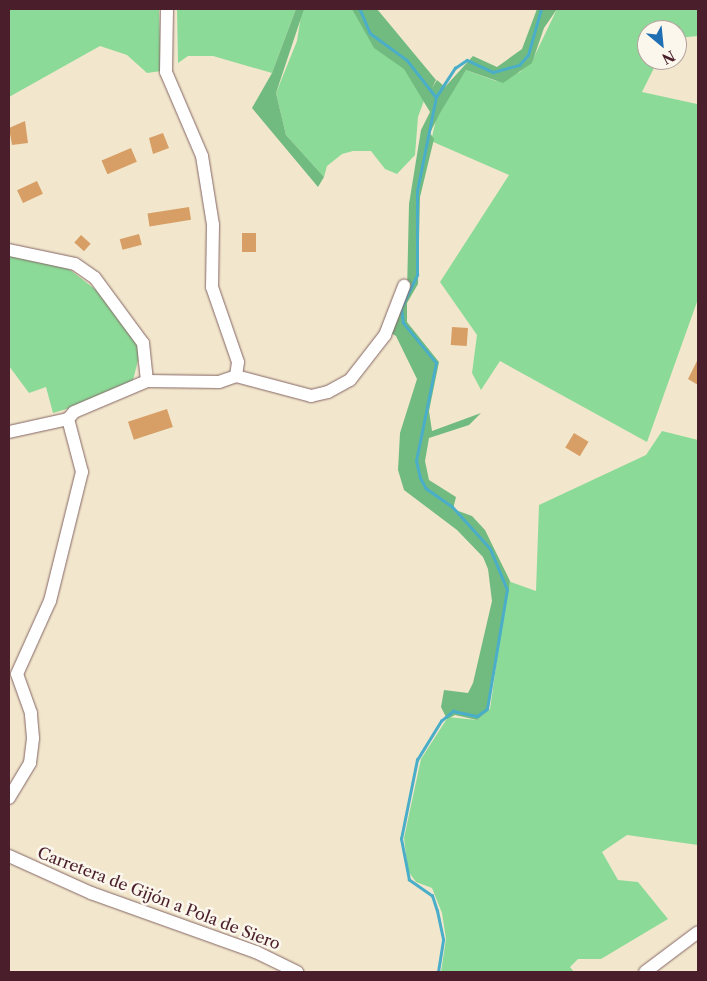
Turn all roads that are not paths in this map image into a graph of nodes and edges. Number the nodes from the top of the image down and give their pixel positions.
1 (167, 9) edge
2 (9, 250) edge
3 (404, 286) dead end
4 (236, 376) junction
5 (147, 381) junction
6 (68, 419) junction
7 (9, 432) edge
8 (9, 798) edge
9 (9, 856) edge
10 (698, 932) edge
11 (297, 972) edge
12 (645, 972) edge

1 - 4 street
2 - 5 street
3 - 4 street
4 - 5 street
5 - 6 street
6 - 7 street
6 - 8 street
9 - 11 street, Carretera de Gijón a Pola de Siero
10 - 12 street

